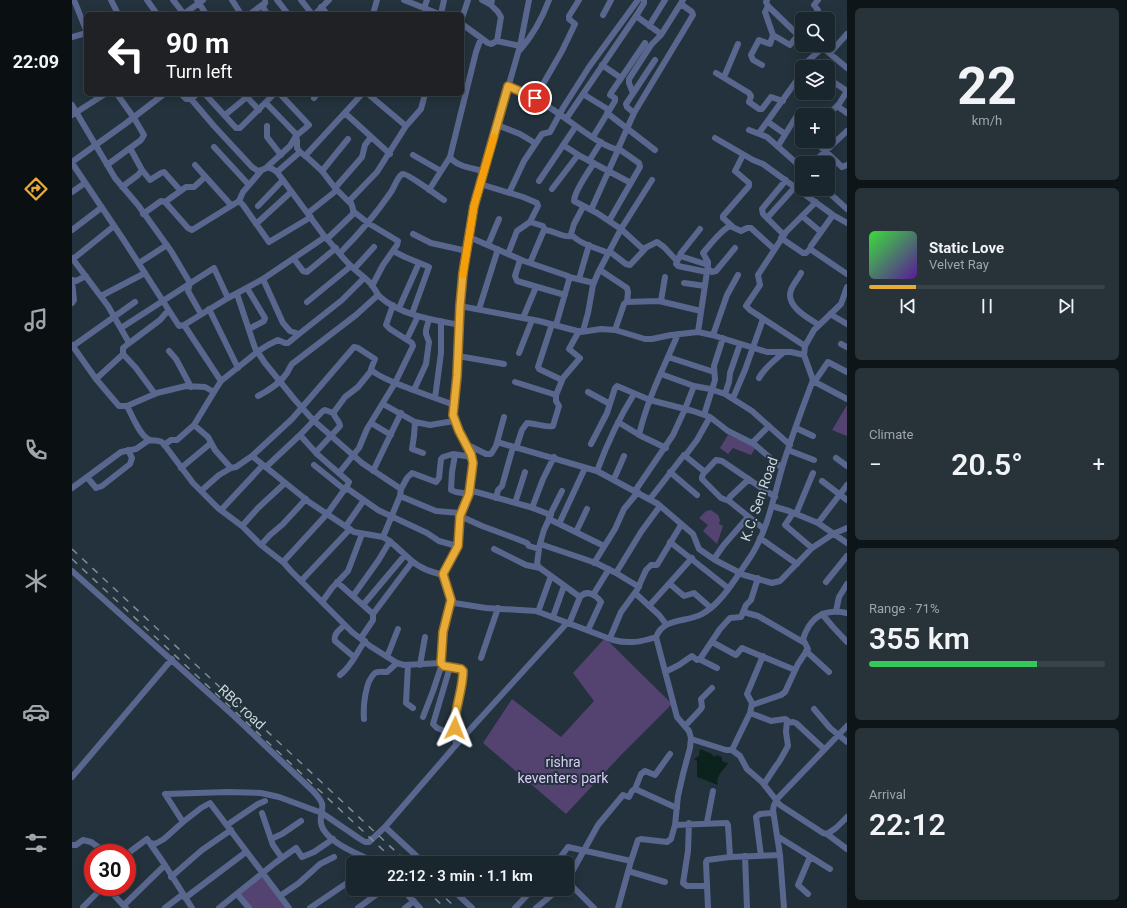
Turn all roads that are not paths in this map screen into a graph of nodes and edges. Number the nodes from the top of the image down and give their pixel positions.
1 (74, 0) edge
2 (111, 0) edge
3 (147, 0) edge
4 (173, 0) edge
5 (232, 0) edge
6 (277, 0) edge
7 (301, 0) edge
8 (328, 0) edge
9 (377, 0) edge
10 (406, 0) edge
11 (426, 0) edge
12 (444, 0) edge
13 (468, 0) edge
14 (482, 0) edge
15 (529, 0) edge
16 (548, 0) edge
17 (579, 0) edge
18 (611, 0) edge
19 (665, 0) edge
20 (818, 0) edge
21 (200, 1) edge
22 (265, 1) edge
23 (643, 1) edge
24 (682, 2) edge
25 (491, 3) edge
26 (768, 3) edge
27 (322, 7) junction
28 (424, 8) junction
29 (116, 12) edge
30 (156, 12) edge
31 (182, 12) edge
32 (186, 12) edge
33 (205, 12) edge
34 (240, 12) edge
35 (252, 12) edge
36 (266, 12) edge
37 (286, 12) edge
38 (310, 12) edge
39 (317, 12) edge
40 (326, 12) edge
41 (374, 12) edge
42 (435, 12) edge
43 (441, 12) edge
44 (464, 12) edge
45 (816, 12) edge
46 (603, 15) dead end
47 (636, 16) junction
48 (84, 25) edge
49 (464, 25) edge
50 (649, 26) junction
51 (795, 28) edge
52 (84, 31) edge
53 (661, 34) junction
54 (847, 34) edge
55 (773, 35) junction
56 (72, 37) edge
57 (481, 38) junction
58 (795, 39) edge
59 (497, 41) junction
60 (645, 43) dead end
61 (738, 44) dead end
62 (519, 49) junction
63 (816, 52) edge
64 (830, 54) joint
65 (655, 60) dead end
66 (809, 60) edge
67 (602, 65) junction
68 (762, 65) dead end
69 (847, 68) edge
70 (716, 73) dead end
71 (724, 77) junction
72 (621, 78) junction
73 (795, 83) edge
74 (835, 83) edge
75 (508, 86) junction
76 (633, 93) junction
77 (583, 94) junction
78 (102, 96) edge
79 (118, 96) edge
80 (154, 96) edge
81 (162, 96) edge
82 (183, 96) edge
83 (195, 96) edge
84 (207, 96) edge
85 (244, 96) edge
86 (246, 96) edge
87 (272, 96) edge
88 (282, 96) edge
89 (360, 96) edge
90 (371, 96) edge
91 (424, 96) edge
92 (535, 98) junction
93 (191, 99) junction
94 (157, 100) junction
95 (782, 101) junction
96 (266, 102) junction
97 (72, 105) edge
98 (837, 106) joint
99 (259, 110) junction
100 (608, 112) junction
101 (345, 113) junction
102 (634, 113) junction
103 (847, 113) edge
104 (74, 114) edge
105 (560, 114) junction
106 (225, 115) junction
107 (134, 118) junction
108 (566, 119) junction
109 (795, 119) edge
110 (768, 122) junction
111 (497, 125) junction
112 (267, 126) dead end
113 (406, 126) junction
114 (576, 126) junction
115 (627, 129) junction
116 (749, 130) dead end
117 (847, 131) edge
118 (759, 133) junction
119 (785, 134) junction
120 (296, 136) junction
121 (371, 137) junction
122 (593, 137) junction
123 (715, 138) dead end
124 (348, 139) dead end
125 (601, 142) junction
126 (535, 143) junction
127 (96, 145) junction
128 (563, 145) junction
129 (778, 146) junction
130 (214, 147) dead end
131 (130, 148) junction
132 (822, 148) edge
133 (618, 149) junction
134 (655, 150) dead end
135 (300, 152) junction
136 (825, 152) junction
137 (390, 154) junction
138 (280, 155) junction
139 (413, 155) dead end
140 (578, 155) junction
141 (743, 155) junction
142 (305, 156) junction
143 (821, 156) edge
144 (450, 157) junction
145 (72, 162) edge
146 (592, 162) junction
147 (795, 162) edge
148 (107, 165) junction
149 (195, 165) dead end
150 (847, 165) edge
151 (267, 167) junction
152 (142, 170) junction
153 (261, 171) junction
154 (322, 171) junction
155 (441, 171) junction
156 (483, 171) junction
157 (609, 171) junction
158 (276, 172) junction
159 (205, 176) junction
160 (283, 180) junction
161 (652, 180) dead end
162 (786, 180) junction
163 (539, 181) dead end
164 (85, 183) junction
165 (631, 183) junction
166 (480, 184) junction
167 (249, 185) junction
168 (122, 187) junction
169 (795, 187) joint
170 (336, 189) junction
171 (552, 189) dead end
172 (180, 190) junction
173 (429, 190) junction
174 (72, 192) edge
175 (291, 192) junction
176 (509, 193) junction
177 (808, 196) edge
178 (833, 196) edge
179 (444, 200) dead end
180 (239, 201) junction
181 (165, 202) junction
182 (816, 202) junction
183 (350, 203) junction
184 (231, 205) junction
185 (258, 206) dead end
186 (583, 206) junction
187 (101, 208) junction
188 (847, 209) edge
189 (591, 210) junction
190 (353, 211) junction
191 (143, 214) junction
192 (309, 215) junction
193 (833, 215) junction
194 (802, 216) junction
195 (767, 218) junction
196 (499, 219) dead end
197 (609, 221) junction
198 (530, 222) junction
199 (368, 223) junction
200 (847, 223) edge
201 (256, 224) junction
202 (114, 226) junction
203 (733, 228) junction
204 (621, 229) junction
205 (700, 229) dead end
206 (72, 230) edge
207 (545, 230) junction
208 (821, 232) junction
209 (413, 234) dead end
210 (572, 236) junction
211 (783, 236) junction
212 (470, 237) junction
213 (326, 238) junction
214 (167, 245) junction
215 (488, 245) junction
216 (589, 245) junction
217 (374, 247) dead end
218 (735, 248) dead end
219 (644, 249) junction
220 (774, 249) junction
221 (810, 249) junction
222 (338, 250) junction
223 (498, 250) junction
224 (393, 251) junction
225 (467, 251) junction
226 (609, 252) junction
227 (508, 254) junction
228 (678, 258) junction
229 (73, 259) edge
230 (294, 259) junction
231 (520, 260) junction
232 (139, 263) junction
233 (419, 263) junction
234 (530, 264) junction
235 (352, 268) junction
236 (708, 269) junction
237 (600, 270) junction
238 (146, 273) junction
239 (800, 274) dead end
240 (847, 274) edge
241 (738, 275) dead end
242 (86, 276) junction
243 (569, 277) junction
244 (665, 277) dead end
245 (364, 278) junction
246 (263, 279) junction
247 (579, 280) junction
248 (72, 281) edge
249 (190, 283) junction
250 (594, 283) junction
251 (684, 283) dead end
252 (372, 286) junction
253 (705, 286) junction
254 (536, 287) junction
255 (847, 287) edge
256 (247, 288) junction
257 (237, 294) junction
258 (378, 295) junction
259 (565, 295) junction
260 (101, 296) junction
261 (228, 298) junction
262 (163, 301) junction
263 (135, 302) dead end
264 (307, 302) dead end
265 (627, 302) junction
266 (661, 302) junction
267 (72, 303) edge
268 (396, 306) junction
269 (460, 306) junction
270 (209, 309) junction
271 (479, 309) junction
272 (701, 311) junction
273 (170, 312) junction
274 (201, 314) junction
275 (830, 314) junction
276 (415, 315) junction
277 (114, 316) junction
278 (523, 318) junction
279 (763, 318) junction
280 (429, 319) junction
281 (532, 320) junction
282 (441, 321) junction
283 (554, 324) junction
284 (847, 324) edge
285 (184, 325) junction
286 (460, 325) junction
287 (819, 325) junction
288 (121, 328) junction
289 (249, 329) junction
290 (615, 330) junction
291 (581, 331) junction
292 (698, 332) junction
293 (299, 334) junction
294 (678, 334) junction
295 (713, 335) junction
296 (722, 338) junction
297 (407, 339) junction
298 (128, 344) junction
299 (740, 344) junction
300 (805, 346) junction
301 (73, 348) edge
302 (752, 348) junction
303 (169, 351) dead end
304 (257, 352) junction
305 (784, 352) junction
306 (520, 353) dead end
307 (123, 354) junction
308 (804, 355) junction
309 (458, 356) junction
310 (668, 357) junction
311 (504, 364) dead end
312 (238, 368) junction
313 (371, 370) junction
314 (714, 372) junction
315 (847, 372) edge
316 (661, 374) junction
317 (759, 378) dead end
318 (96, 379) junction
319 (562, 380) junction
320 (813, 380) junction
321 (222, 381) junction
322 (279, 381) junction
323 (515, 382) dead end
324 (395, 383) junction
325 (694, 386) junction
326 (191, 387) junction
327 (712, 389) junction
328 (414, 390) junction
329 (214, 392) junction
330 (588, 392) dead end
331 (155, 394) junction
332 (634, 394) junction
333 (725, 394) junction
334 (556, 395) junction
335 (258, 396) dead end
336 (435, 398) junction
337 (732, 398) junction
338 (847, 399) edge
339 (650, 400) junction
340 (383, 404) junction
341 (610, 404) junction
342 (454, 405) junction
343 (127, 406) junction
344 (302, 408) junction
345 (685, 409) junction
346 (401, 413) junction
347 (333, 414) junction
348 (707, 416) junction
349 (504, 417) dead end
350 (314, 421) junction
351 (454, 421) junction
352 (415, 422) junction
353 (618, 422) junction
354 (371, 423) junction
355 (194, 425) junction
356 (769, 426) junction
357 (796, 428) junction
358 (300, 435) junction
359 (391, 435) junction
360 (639, 435) junction
361 (331, 436) junction
362 (813, 436) dead end
363 (149, 440) junction
364 (497, 442) junction
365 (211, 443) junction
366 (752, 443) junction
367 (466, 444) junction
368 (591, 444) dead end
369 (164, 445) junction
370 (789, 447) junction
371 (515, 448) junction
372 (666, 448) junction
373 (128, 450) junction
374 (316, 452) junction
375 (423, 452) dead end
376 (353, 455) junction
377 (455, 455) junction
378 (252, 456) junction
379 (624, 456) dead end
380 (685, 456) junction
381 (472, 457) junction
382 (554, 457) junction
383 (836, 458) dead end
384 (814, 460) dead end
385 (314, 465) dead end
386 (264, 466) junction
387 (847, 466) edge
388 (181, 468) junction
389 (231, 468) junction
390 (585, 468) junction
391 (782, 468) junction
392 (373, 471) junction
393 (597, 471) junction
394 (525, 472) dead end
395 (670, 472) junction
396 (704, 472) junction
397 (339, 473) junction
398 (813, 473) dead end
399 (87, 477) junction
400 (614, 479) junction
401 (749, 479) junction
402 (822, 480) dead end
403 (285, 483) junction
404 (847, 486) edge
405 (72, 488) edge
406 (346, 488) junction
407 (201, 491) junction
408 (562, 491) dead end
409 (400, 492) junction
410 (469, 492) junction
411 (636, 492) junction
412 (697, 495) dead end
413 (840, 495) junction
414 (775, 497) junction
415 (496, 498) junction
416 (306, 499) junction
417 (650, 499) junction
418 (364, 500) junction
419 (847, 500) edge
420 (729, 501) junction
421 (515, 503) junction
422 (660, 506) junction
423 (772, 506) junction
424 (532, 508) junction
425 (587, 509) dead end
426 (221, 510) junction
427 (794, 513) junction
428 (327, 514) junction
429 (460, 514) junction
430 (390, 517) junction
431 (550, 517) junction
432 (748, 517) junction
433 (818, 523) junction
434 (558, 524) junction
435 (681, 525) junction
436 (242, 526) junction
437 (348, 528) junction
438 (847, 528) edge
439 (764, 529) junction
440 (576, 532) junction
441 (362, 534) junction
442 (833, 534) junction
443 (383, 537) junction
444 (760, 538) junction
445 (390, 541) junction
446 (670, 542) junction
447 (847, 543) edge
448 (261, 545) junction
449 (458, 546) junction
450 (540, 546) junction
451 (604, 546) junction
452 (812, 548) junction
453 (494, 549) dead end
454 (405, 555) junction
455 (847, 556) edge
456 (692, 558) junction
457 (714, 559) junction
458 (282, 562) junction
459 (412, 562) junction
460 (594, 563) junction
461 (797, 564) junction
462 (540, 568) junction
463 (609, 569) junction
464 (72, 571) edge
465 (616, 573) junction
466 (739, 573) junction
467 (443, 575) junction
468 (551, 576) junction
469 (758, 578) junction
470 (301, 581) junction
471 (338, 582) junction
472 (826, 582) dead end
473 (670, 584) junction
474 (847, 584) edge
475 (564, 586) junction
476 (638, 587) junction
477 (728, 588) junction
478 (635, 593) junction
479 (593, 595) junction
480 (353, 596) junction
481 (580, 597) junction
482 (451, 600) junction
483 (322, 602) junction
484 (363, 605) junction
485 (649, 606) junction
486 (498, 608) junction
487 (711, 608) junction
488 (836, 611) junction
489 (538, 612) junction
490 (743, 612) junction
491 (847, 613) edge
492 (373, 614) junction
493 (822, 614) junction
494 (553, 617) junction
495 (568, 623) junction
496 (666, 624) junction
497 (345, 625) junction
498 (398, 629) dead end
499 (588, 630) junction
500 (425, 637) dead end
501 (656, 637) junction
502 (610, 638) junction
503 (363, 640) junction
504 (712, 642) junction
505 (803, 642) junction
506 (847, 642) edge
507 (806, 651) junction
508 (763, 656) junction
509 (354, 657) junction
510 (387, 657) junction
511 (481, 658) dead end
512 (172, 659) junction
513 (699, 660) junction
514 (397, 663) junction
515 (442, 664) junction
516 (408, 665) junction
517 (420, 665) junction
518 (450, 667) junction
519 (717, 668) dead end
520 (795, 670) junction
521 (665, 672) junction
522 (829, 672) dead end
523 (340, 675) dead end
524 (712, 688) dead end
525 (752, 705) junction
526 (413, 708) dead end
527 (814, 709) dead end
528 (750, 714) junction
529 (423, 717) dead end
530 (364, 719) dead end
531 (787, 723) junction
532 (685, 726) junction
533 (847, 726) edge
534 (455, 735) junction
535 (838, 735) junction
536 (691, 738) junction
537 (847, 742) edge
538 (456, 745) junction
539 (824, 749) junction
540 (732, 750) junction
541 (670, 754) dead end
542 (72, 777) edge
543 (764, 784) junction
544 (635, 789) junction
545 (713, 791) dead end
546 (776, 801) junction
547 (265, 802) dead end
548 (677, 808) junction
549 (262, 812) dead end
550 (322, 813) junction
551 (773, 813) junction
552 (847, 817) edge
553 (301, 821) dead end
554 (183, 822) junction
555 (707, 822) junction
556 (689, 823) junction
557 (675, 824) junction
558 (385, 827) junction
559 (229, 828) junction
560 (827, 834) junction
561 (777, 836) junction
562 (271, 839) junction
563 (333, 839) junction
564 (150, 843) junction
565 (94, 844) edge
566 (72, 845) edge
567 (136, 847) edge
568 (847, 849) edge
569 (584, 851) junction
570 (246, 852) junction
571 (780, 855) junction
572 (360, 856) edge
573 (416, 856) edge
574 (561, 856) edge
575 (745, 856) junction
576 (761, 856) junction
577 (334, 857) dead end
578 (730, 857) junction
579 (810, 857) junction
580 (282, 858) junction
581 (631, 861) junction
582 (165, 865) junction
583 (574, 869) edge
584 (830, 869) dead end
585 (628, 871) junction
586 (262, 874) junction
587 (171, 877) junction
588 (665, 882) dead end
589 (346, 884) edge
590 (707, 886) junction
591 (574, 888) edge
592 (237, 894) junction
593 (808, 894) dead end
594 (183, 896) junction
595 (280, 896) junction
596 (374, 896) edge
597 (409, 896) edge
598 (459, 896) edge
599 (526, 896) edge
600 (551, 896) edge
601 (414, 901) junction
602 (83, 907) dead end
603 (125, 907) edge
604 (165, 908) edge
605 (192, 908) edge
606 (219, 908) edge
607 (249, 908) edge
608 (290, 908) edge
609 (310, 908) edge
610 (358, 908) edge
611 (405, 908) edge
612 (420, 908) edge
613 (472, 908) edge
614 (515, 908) edge
615 (536, 908) edge
616 (594, 908) edge
617 (618, 908) edge
618 (708, 908) edge
619 (747, 908) edge
620 (784, 908) edge

1 - 48 street
2 - 29 street
3 - 30 street
4 - 31 street
5 - 34 street
6 - 37 street
7 - 38 street
8 - 27 street
9 - 41 street
10 - 28 street
11 - 28 street
12 - 43 street
13 - 44 street
14 - 25 street
15 - 62 street
16 - 62 street
17 - 92 street
18 - 46 street
19 - 50 street
20 - 45 street
21 - 32 street
21 - 33 street
22 - 35 street
22 - 36 street
23 - 47 street
23 - 105 street
24 - 53 street
24 - 102 street
25 - 59 street
26 - 51 street
26 - 55 street
27 - 39 street
27 - 40 street
28 - 42 street
47 - 50 street
47 - 67 street
49 - 57 street
50 - 53 street
52 - 56 street
53 - 76 street
54 - 64 street
55 - 58 street
55 - 68 street
57 - 59 street
57 - 144 street
59 - 62 street
60 - 72 street
61 - 71 street
62 - 75 street
63 - 66 street
64 - 69 street
65 - 76 street
67 - 72 street
67 - 77 street
70 - 71 street
71 - 95 street
72 - 100 street
73 - 95 street
74 - 98 street
75 - 92 street
75 - 111 street
76 - 102 street
77 - 100 street
77 - 108 street
78 - 104 street
79 - 107 street
80 - 94 street
81 - 94 street
82 - 93 street
83 - 93 street
84 - 106 street
85 - 106 street
86 - 99 street
87 - 96 street
88 - 120 street
89 - 101 street
90 - 113 street
91 - 113 street
92 - 105 street
93 - 153 street
94 - 107 street
95 - 110 street
96 - 99 street
96 - 120 street
97 - 104 street
98 - 103 street
99 - 106 street
100 - 115 street
100 - 122 street
101 - 121 street
101 - 142 street
102 - 115 street
104 - 127 street
105 - 108 street
105 - 126 street
107 - 127 street
107 - 131 street
108 - 114 street
109 - 119 street
110 - 118 street
110 - 119 street
111 - 126 street
111 - 156 street
112 - 138 street
113 - 137 street
114 - 122 street
114 - 128 street
115 - 133 street
115 - 134 street
116 - 118 street
117 - 136 street
118 - 129 street
119 - 129 street
120 - 135 street
120 - 138 street
121 - 137 street
121 - 170 street
122 - 125 street
123 - 141 street
124 - 154 street
125 - 133 street
125 - 146 street
126 - 176 street
127 - 145 street
127 - 148 street
128 - 140 street
128 - 163 street
129 - 147 street
130 - 167 street
131 - 148 street
131 - 152 street
132 - 136 street
133 - 157 street
133 - 165 street
135 - 142 street
135 - 158 street
136 - 143 street
136 - 150 street
137 - 183 street
138 - 151 street
139 - 155 street
140 - 146 street
140 - 171 street
141 - 162 street
141 - 203 street
142 - 154 street
144 - 155 street
144 - 156 street
145 - 164 street
146 - 157 street
146 - 186 street
148 - 168 street
149 - 159 street
151 - 153 street
151 - 158 street
152 - 168 street
152 - 172 street
153 - 167 street
154 - 170 street
155 - 173 street
156 - 166 street
157 - 165 street
157 - 189 street
158 - 160 street
159 - 172 street
159 - 184 street
160 - 175 street
160 - 185 street
161 - 204 street
162 - 169 street
162 - 195 street
164 - 174 street
164 - 187 street
165 - 197 street
166 - 176 street
166 - 212 street
167 - 180 street
168 - 191 street
169 - 195 street
170 - 183 street
170 - 192 street
172 - 181 street
173 - 179 street
173 - 199 street
175 - 192 street
175 - 201 street
176 - 198 street
177 - 182 street
178 - 188 street
180 - 184 street
180 - 201 street
181 - 184 street
181 - 191 street
182 - 193 street
182 - 194 street
183 - 190 street
186 - 189 street
186 - 210 street
187 - 202 street
187 - 206 street
189 - 197 street
190 - 199 street
190 - 213 street
191 - 214 street
192 - 201 street
192 - 213 street
193 - 200 street
193 - 208 street
194 - 208 street
194 - 211 street
195 - 211 street
196 - 215 street
197 - 204 street
198 - 207 street
198 - 227 street
199 - 222 street
199 - 224 street
202 - 229 street
202 - 232 street
203 - 220 street
203 - 236 street
204 - 219 street
204 - 226 street
205 - 228 street
207 - 210 street
207 - 234 street
208 - 221 street
209 - 225 street
210 - 216 street
211 - 220 street
211 - 221 street
212 - 215 street
212 - 225 street
213 - 222 street
213 - 230 street
214 - 232 street
214 - 249 street
215 - 223 street
216 - 226 street
216 - 247 street
217 - 235 street
218 - 236 street
219 - 226 street
219 - 228 street
220 - 279 street
221 - 240 street
222 - 230 street
222 - 235 street
223 - 227 street
223 - 271 street
224 - 233 street
224 - 252 street
225 - 269 street
226 - 237 street
227 - 231 street
228 - 236 street
228 - 236 street
229 - 242 street
230 - 246 street
231 - 234 street
231 - 254 street
232 - 238 street
233 - 268 street
233 - 276 street
234 - 243 street
235 - 245 street
235 - 264 street
236 - 253 street
237 - 250 street
237 - 265 street
238 - 260 street
238 - 262 street
239 - 287 street
241 - 295 street
242 - 248 street
242 - 260 street
243 - 247 street
243 - 259 street
244 - 266 street
245 - 252 street
245 - 293 street
246 - 256 street
246 - 293 street
247 - 250 street
248 - 267 street
249 - 261 street
249 - 262 street
249 - 274 street
250 - 291 street
251 - 253 street
252 - 258 street
253 - 272 street
254 - 259 street
254 - 278 street
255 - 275 street
256 - 257 street
256 - 289 street
257 - 261 street
257 - 289 street
258 - 268 street
258 - 322 street
259 - 283 street
260 - 277 street
261 - 270 street
262 - 273 street
262 - 288 street
263 - 277 street
265 - 266 street
265 - 290 street
266 - 272 street
268 - 276 street
268 - 297 street
269 - 271 street
269 - 286 street
270 - 274 street
270 - 312 street
271 - 278 street
272 - 292 street
273 - 285 street
273 - 298 street
274 - 285 street
275 - 284 street
275 - 287 street
276 - 280 street
276 - 297 street
277 - 288 street
277 - 301 street
278 - 281 street
279 - 300 street
279 - 302 street
280 - 282 street
280 - 328 street
281 - 283 street
281 - 306 street
282 - 286 street
282 - 336 street
283 - 291 street
283 - 319 street
285 - 321 street
286 - 309 street
287 - 300 street
288 - 298 street
289 - 304 street
290 - 291 street
290 - 294 street
291 - 319 street
292 - 294 street
292 - 295 street
293 - 304 street
294 - 310 street
295 - 296 street
296 - 299 street
296 - 314 street
297 - 324 street
298 - 307 street
299 - 302 street
299 - 333 street
300 - 308 street
301 - 318 street
302 - 305 street
302 - 337 street
303 - 326 street
304 - 312 street
304 - 322 street
305 - 308 street
305 - 317 street
307 - 318 street
307 - 331 street
308 - 320 street
309 - 311 street
309 - 342 street
310 - 314 street
310 - 316 street
312 - 321 street
313 - 324 street
313 - 344 street
313 - 347 street
314 - 327 street
315 - 320 street
316 - 325 street
316 - 339 street
318 - 343 street
319 - 334 street
320 - 338 street
320 - 357 street, K.C. Sen Road
321 - 329 street
322 - 335 street
322 - 344 street
323 - 334 street
324 - 328 street
324 - 340 street
325 - 327 street
325 - 345 street
326 - 329 street
326 - 331 street
327 - 333 street
327 - 348 street
328 - 336 street
329 - 355 street
330 - 341 street
331 - 343 street
332 - 339 street
332 - 341 street
332 - 353 street
333 - 337 street
334 - 371 street
336 - 342 street
337 - 356 street
339 - 345 street
339 - 360 street
340 - 346 street
340 - 354 street
341 - 368 street
342 - 351 street
343 - 363 street
344 - 350 street
344 - 378 street
345 - 348 street
345 - 372 street
346 - 352 street
346 - 359 street
347 - 350 street
347 - 361 street
348 - 366 street
348 - 380 street
349 - 364 street
350 - 358 street
350 - 361 street
351 - 352 street
351 - 367 street
352 - 375 street
353 - 360 street
353 - 393 street
354 - 359 street
354 - 376 street
355 - 365 street
355 - 369 street
356 - 366 street
356 - 370 street
357 - 362 street
357 - 370 street, K.C. Sen Road
358 - 374 street
358 - 386 street
359 - 392 street
360 - 372 street
361 - 374 street
361 - 376 street
363 - 369 street
363 - 373 street
364 - 367 street
364 - 371 street
365 - 388 street
365 - 389 street
366 - 391 street
367 - 381 street
369 - 388 street
370 - 384 street
370 - 391 street, K.C. Sen Road
371 - 382 street
371 - 415 street
372 - 411 street
373 - 399 street
373 - 399 street
374 - 397 street
376 - 392 street
376 - 397 street
377 - 381 street
377 - 409 street
377 - 410 street
378 - 386 street
378 - 389 street
379 - 400 street
380 - 395 street
380 - 396 street
381 - 410 street
382 - 390 street
382 - 424 street
383 - 387 street
385 - 406 street
386 - 403 street
386 - 426 street
388 - 407 street
389 - 407 street
390 - 393 street
390 - 434 street
391 - 414 street, K.C. Sen Road
392 - 409 street
393 - 400 street
394 - 421 street
395 - 412 street
395 - 417 street
396 - 401 street
396 - 420 street
397 - 406 street
398 - 427 street
399 - 405 street
400 - 411 street
401 - 414 street
401 - 420 street
402 - 413 street
403 - 416 street
403 - 436 street
404 - 413 street
406 - 418 street
406 - 428 street
407 - 426 street
408 - 431 street
409 - 429 street
409 - 430 street
410 - 415 street
410 - 429 street
411 - 417 street
411 - 451 street
413 - 419 street
413 - 433 street
414 - 423 street, K.C. Sen Road
415 - 421 street
416 - 428 street
416 - 448 street
417 - 422 street
418 - 430 street
418 - 437 street
420 - 432 street
421 - 424 street
422 - 435 street
422 - 465 street
423 - 427 street
423 - 439 street, K.C. Sen Road
424 - 431 street
425 - 440 street
426 - 436 street
427 - 433 street
427 - 452 street
428 - 437 street
428 - 458 street
429 - 449 street
429 - 450 street
430 - 443 street
430 - 449 street
431 - 434 street
431 - 450 street
432 - 439 street
432 - 457 street
433 - 442 street
434 - 440 street
435 - 446 street
435 - 457 street
436 - 448 street
437 - 441 street
437 - 470 street
438 - 442 street
439 - 444 street, K.C. Sen Road
440 - 451 street
441 - 443 street
441 - 471 street
442 - 447 street
442 - 452 street
443 - 445 street
444 - 461 street
444 - 466 street, K.C. Sen Road
445 - 454 street
445 - 480 street
446 - 456 street
446 - 476 street
448 - 458 street
449 - 467 street
450 - 460 street
450 - 462 street
451 - 460 street
452 - 461 street
453 - 462 street
454 - 459 street
454 - 484 street
455 - 472 street
456 - 473 street
456 - 477 street
457 - 466 street
458 - 470 street
459 - 467 street
459 - 492 street
460 - 463 street
461 - 469 street
462 - 468 street
463 - 465 street
463 - 479 street
464 - 512 street, RBC road
465 - 476 street
466 - 469 street
466 - 477 street, K.C. Sen Road
467 - 482 street
468 - 475 street
468 - 489 street
469 - 490 street
470 - 483 street
471 - 480 street
471 - 483 street
473 - 485 street
473 - 487 street
474 - 488 street
475 - 481 street
475 - 494 street
476 - 478 street
477 - 487 street, K.C. Sen Road
478 - 485 street
478 - 502 street
479 - 481 street
479 - 499 street
480 - 484 street
481 - 495 street
482 - 486 street
482 - 515 street
483 - 497 street
484 - 492 street
485 - 496 street
486 - 489 street
486 - 511 street
487 - 496 street, K.C. Sen Road
488 - 491 street
488 - 493 street
489 - 494 street
490 - 504 street
490 - 505 street
492 - 503 street
493 - 505 street
493 - 506 street
494 - 495 street
495 - 499 street
495 - 538 street
496 - 501 street
497 - 503 street
497 - 509 street
498 - 510 street
499 - 502 street
500 - 517 street
501 - 502 street
501 - 521 street
503 - 509 street
503 - 510 street
504 - 508 street
504 - 513 street
505 - 507 street
507 - 520 street
507 - 522 street
508 - 520 street
508 - 525 street
509 - 523 street
510 - 514 street
512 - 542 street
512 - 550 street, RBC road
513 - 519 street
513 - 521 street
514 - 516 street
514 - 530 street
515 - 517 street
515 - 518 street
515 - 529 street
516 - 517 street
516 - 526 street
518 - 534 street
518 - 534 street
520 - 525 street
521 - 532 street
524 - 532 street
525 - 528 street
527 - 535 street
528 - 531 street
528 - 540 street
531 - 539 street
531 - 543 street
532 - 536 street
533 - 535 street
534 - 538 street
535 - 537 street
535 - 539 street
536 - 540 street
536 - 548 street
538 - 558 street
539 - 546 street
540 - 543 street
541 - 544 street
543 - 546 street
544 - 548 street
544 - 569 street
545 - 555 street
546 - 551 street
546 - 560 street
547 - 559 street
548 - 557 street
549 - 562 street
550 - 554 street
550 - 558 street
550 - 563 street, RBC road
551 - 561 street
551 - 576 street
552 - 560 street
553 - 562 street
554 - 559 street
554 - 564 street
555 - 556 street
555 - 578 street
556 - 557 street
556 - 590 street
557 - 581 street
558 - 573 street
559 - 570 street
559 - 587 street
560 - 568 street
561 - 571 street
561 - 579 street
562 - 580 street
563 - 572 street, RBC road
563 - 580 street
564 - 567 street
564 - 582 street
565 - 566 street
569 - 574 street
569 - 581 street
569 - 583 street
570 - 586 street
570 - 594 street
571 - 576 street
571 - 620 street
575 - 576 street
575 - 578 street
575 - 619 street
577 - 595 street
578 - 590 street
579 - 584 street
579 - 593 street
580 - 586 street
581 - 585 street
582 - 587 street
582 - 603 street
585 - 588 street
585 - 617 street
586 - 592 street
586 - 595 street
587 - 594 street
589 - 609 street
590 - 618 street
591 - 616 street
592 - 606 street
592 - 607 street
594 - 604 street
594 - 605 street
595 - 608 street
596 - 610 street
597 - 601 street
598 - 613 street
599 - 614 street
600 - 615 street
601 - 611 street
601 - 612 street
602 - 603 street

